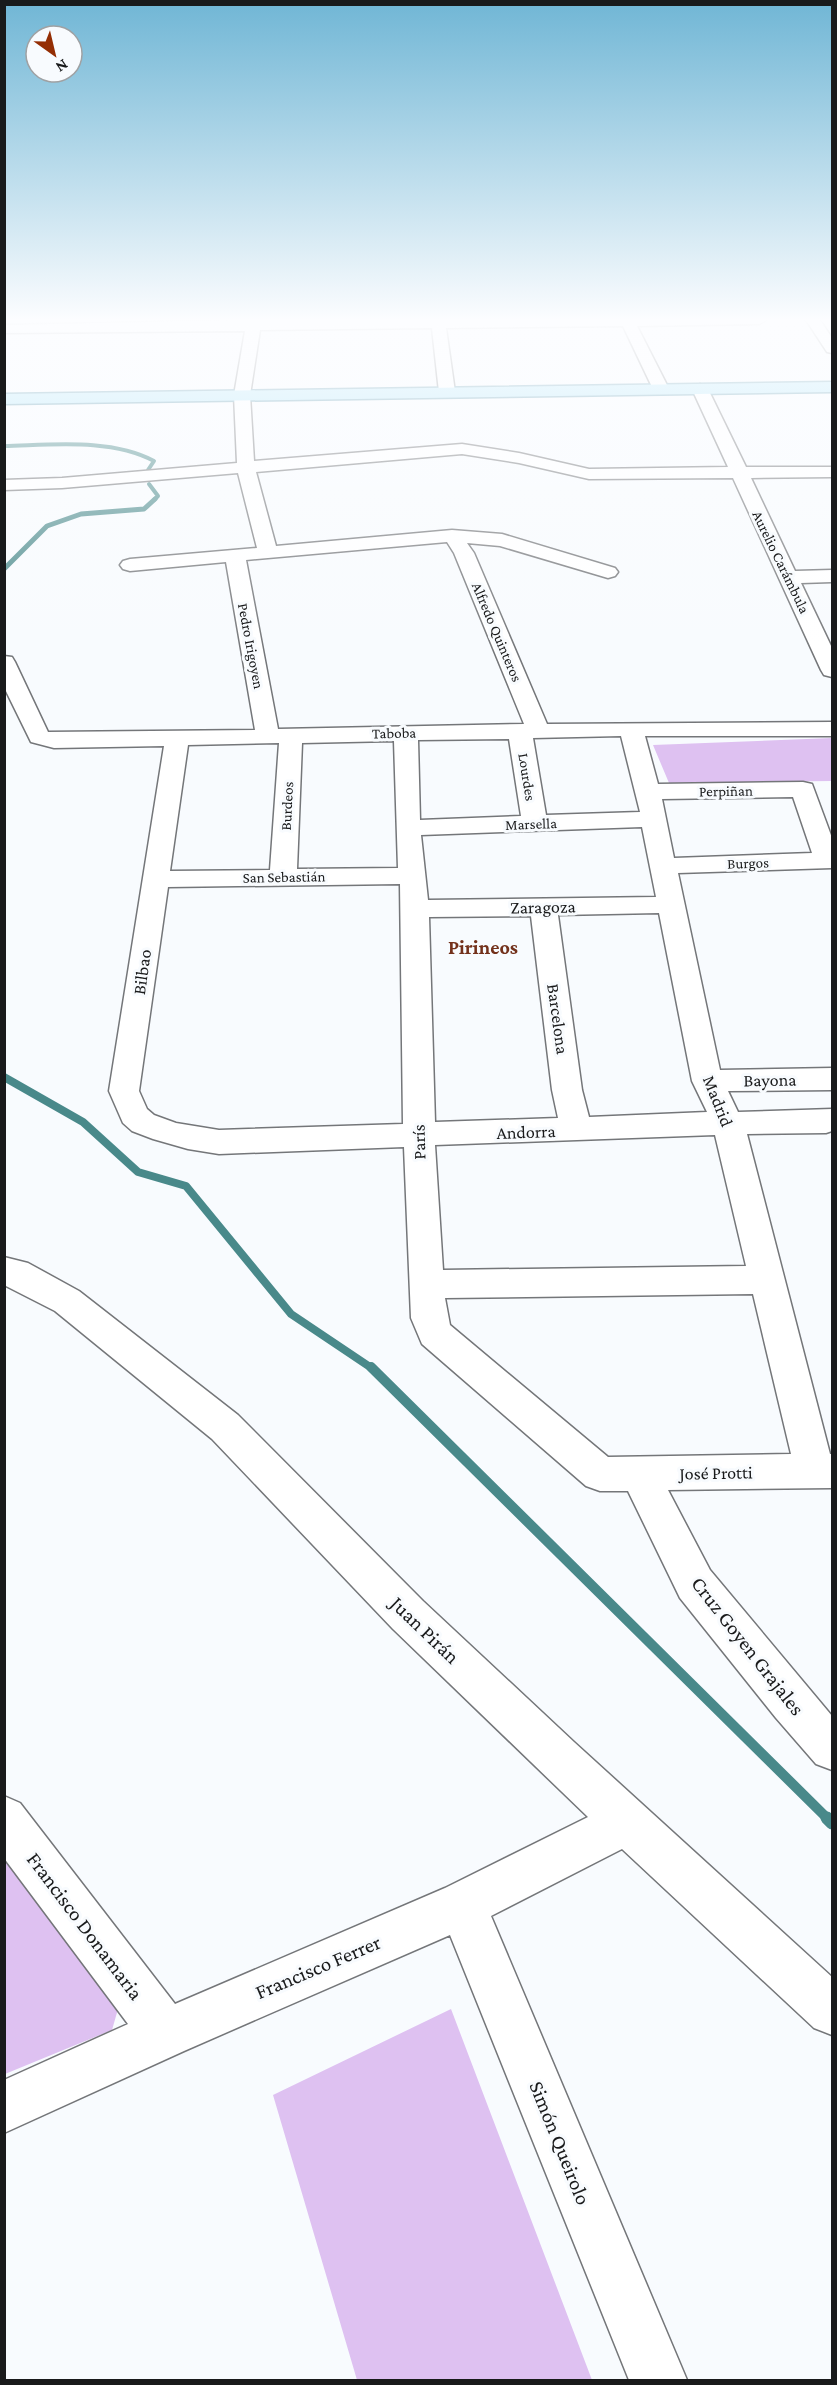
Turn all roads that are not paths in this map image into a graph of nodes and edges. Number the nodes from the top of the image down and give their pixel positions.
1 (244, 431) edge
2 (719, 431) edge
3 (246, 468) junction
4 (832, 472) edge
5 (738, 473) junction
6 (4, 484) edge
7 (452, 536) junction
8 (267, 553) junction
9 (235, 556) junction
10 (130, 565) dead end
11 (608, 572) dead end
12 (832, 576) edge
13 (789, 577) junction
14 (4, 662) edge
15 (832, 670) edge
16 (631, 729) junction
17 (832, 729) edge
18 (529, 731) junction
19 (406, 733) junction
20 (280, 735) junction
21 (177, 738) junction
22 (651, 806) junction
23 (535, 824) junction
24 (408, 828) junction
25 (830, 860) edge
26 (664, 866) junction
27 (412, 876) junction
28 (283, 877) junction
29 (156, 879) junction
30 (670, 905) junction
31 (543, 907) junction
32 (415, 909) junction
33 (832, 1079) edge
34 (707, 1081) junction
35 (832, 1120) edge
36 (728, 1123) junction
37 (577, 1130) junction
38 (419, 1135) junction
39 (219, 1142) joint
40 (4, 1271) edge
41 (766, 1280) junction
42 (426, 1284) junction
43 (824, 1472) edge
44 (619, 1474) junction
45 (832, 1748) edge
46 (4, 1819) edge
47 (628, 1821) junction
48 (462, 1905) junction
49 (832, 2010) edge
50 (165, 2033) junction
51 (4, 2107) edge
52 (658, 2380) edge

1 - 3 street
2 - 5 street, Aurelio Carámbula
3 - 5 street
3 - 6 street
3 - 8 street
4 - 5 street
5 - 13 street, Aurelio Carámbula
7 - 8 street
7 - 11 street
7 - 18 street, Alfredo Quinteros
8 - 9 street
9 - 10 street
9 - 20 street, Pedro Irigoyen
12 - 13 street
13 - 15 street, Aurelio Carámbula
14 - 21 street, Taboba
16 - 17 street, Taboba
16 - 18 street, Taboba
16 - 22 street, Madrid
18 - 19 street, Taboba
18 - 23 street, Lourdes
19 - 20 street, Taboba
19 - 24 street, París
20 - 21 street, Taboba
20 - 28 street, Burdeos
21 - 29 street, Bilbao
22 - 23 street, Marsella
22 - 25 street, Perpiñan
22 - 26 street, Madrid
23 - 24 street, Marsella
24 - 27 street, París
25 - 26 street, Burgos
26 - 30 street, Madrid
27 - 28 street, San Sebastián
27 - 32 street, París
28 - 29 street, San Sebastián
29 - 39 street, Bilbao
30 - 31 street, Zaragoza
30 - 34 street, Madrid
31 - 32 street, Zaragoza
31 - 37 street, Barcelona
32 - 38 street, París
33 - 34 street, Bayona
34 - 36 street, Madrid
35 - 36 street, Andorra
36 - 37 street, Andorra
36 - 41 street, Madrid
37 - 38 street, Andorra
38 - 39 street, Andorra
38 - 42 street, París
40 - 47 street, Juan Pirán
41 - 42 street
41 - 43 street, Madrid
42 - 44 street, París
43 - 44 street, José Protti
44 - 45 street, Cruz Goyen Grajales
46 - 50 street, Francisco Donamaria
47 - 48 street, Francisco Ferrer
47 - 49 street, Juan Pirán
48 - 50 street, Francisco Ferrer
48 - 52 street, Simón Queirolo
50 - 51 street, Francisco Ferrer

